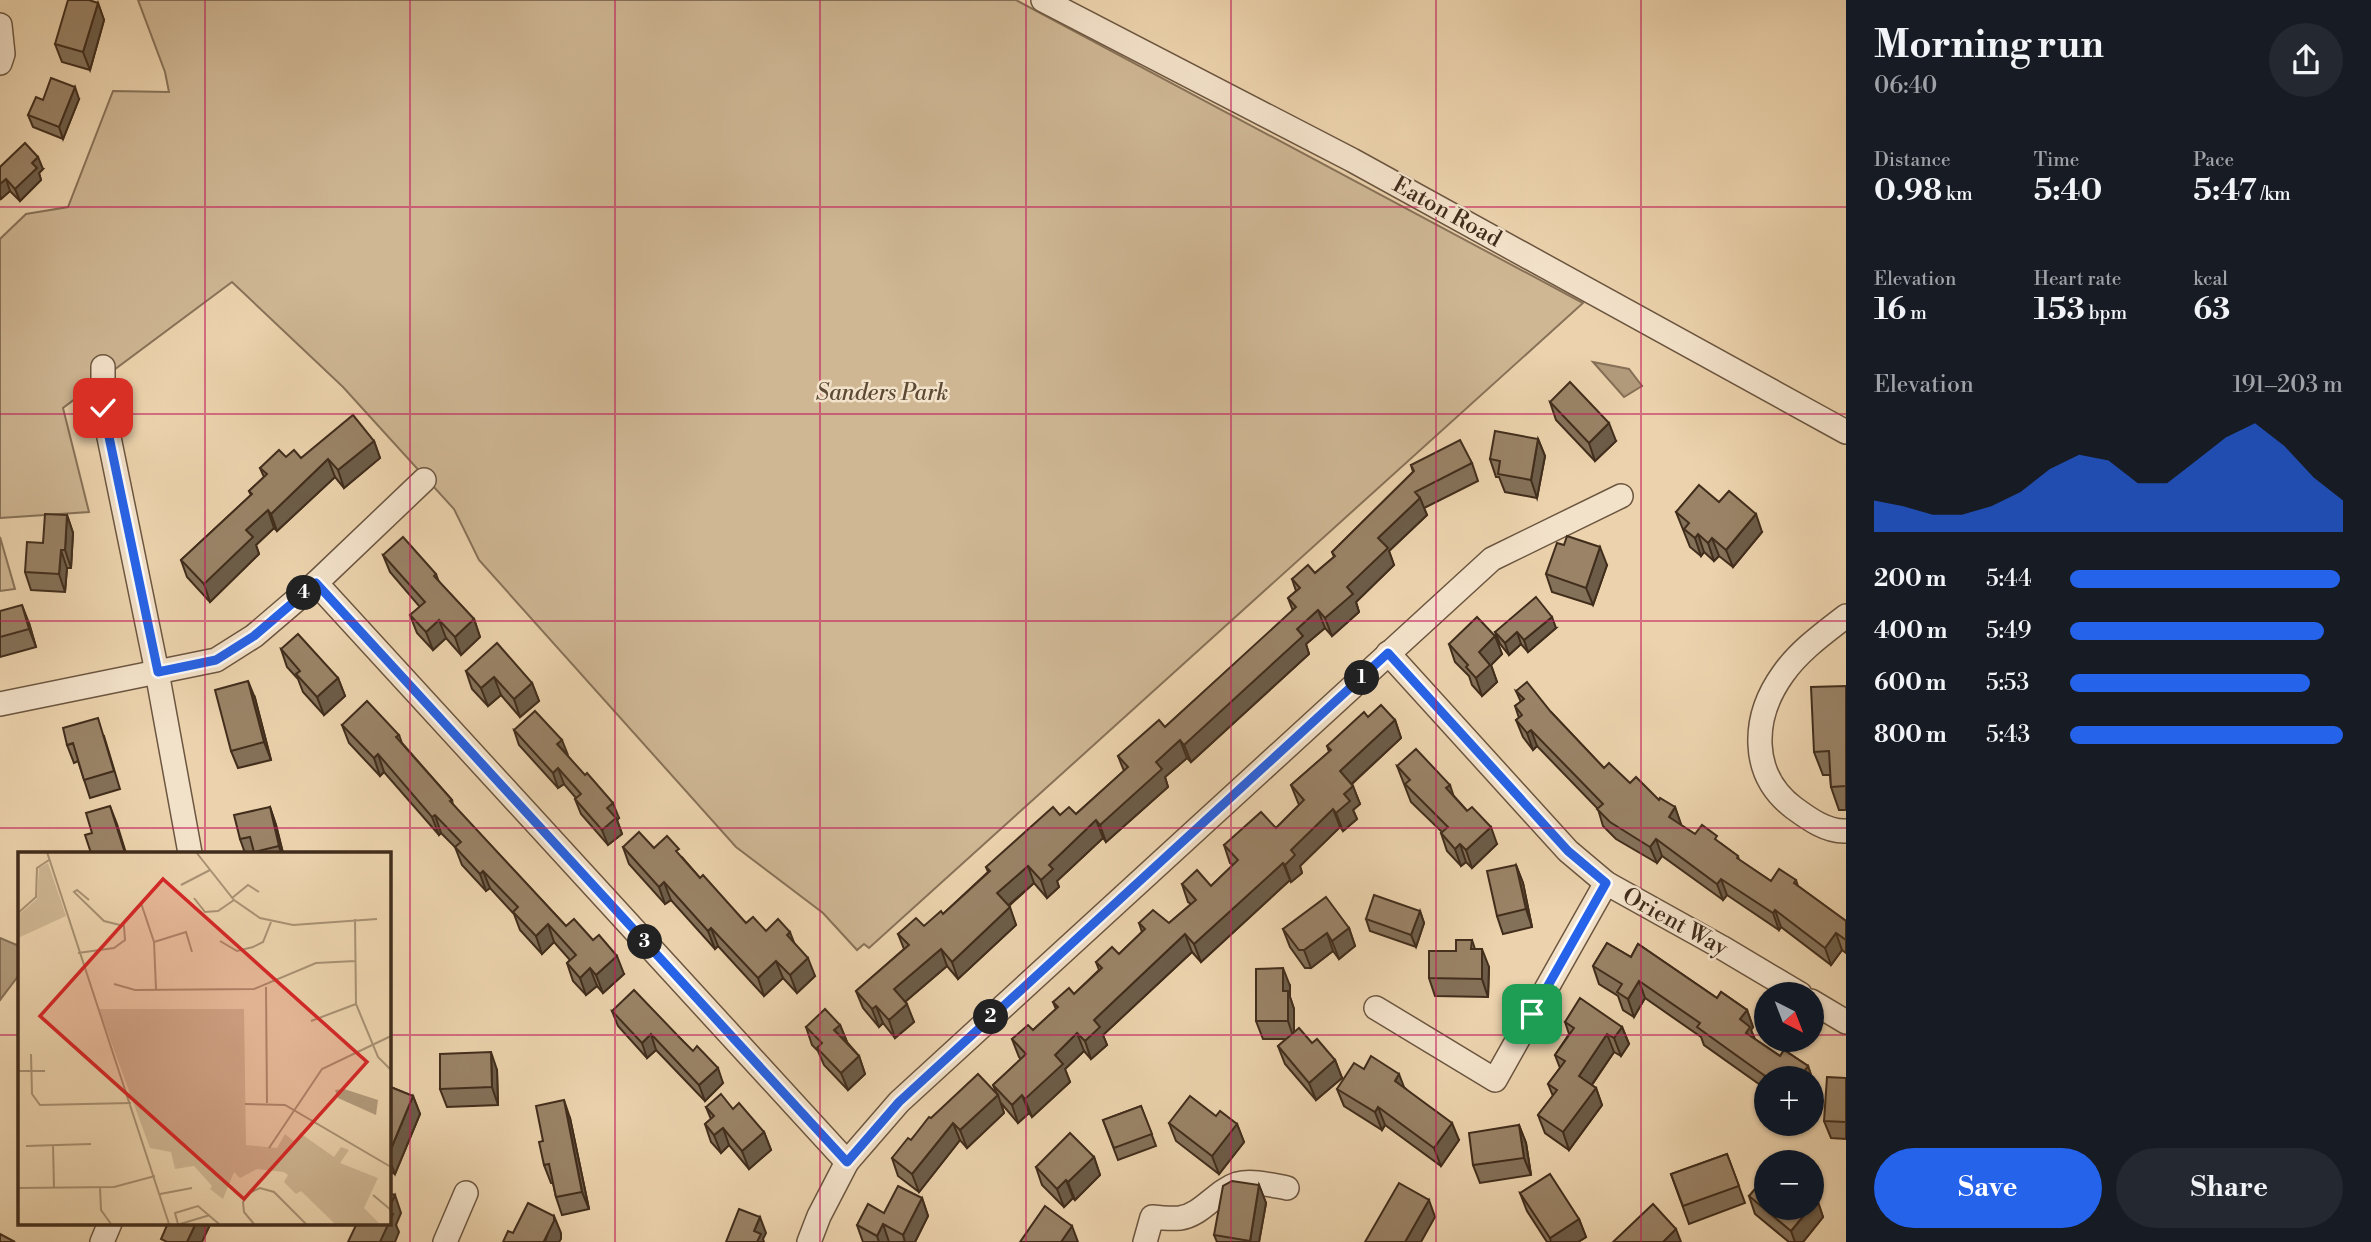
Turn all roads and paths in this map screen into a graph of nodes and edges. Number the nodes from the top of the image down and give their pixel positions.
1 (1043, 0) edge
2 (0, 25) edge
3 (0, 63) edge
4 (103, 367) dead end
5 (1846, 432) edge
6 (424, 480) dead end
7 (1622, 496) dead end
8 (316, 583) junction
9 (1846, 616) edge
10 (1388, 653) junction
11 (158, 672) junction
12 (0, 704) edge
13 (1846, 831) edge
14 (190, 852) edge
15 (1606, 883) junction
16 (1780, 982) edge
17 (1376, 1009) dead end
18 (1824, 1009) edge
19 (1846, 1022) edge
20 (847, 1162) junction
21 (1287, 1188) dead end
22 (466, 1193) dead end
23 (110, 1224) edge
24 (102, 1242) edge
25 (445, 1242) edge
26 (809, 1242) edge
27 (1145, 1242) edge

1 - 5 street, Eaton Road
2 - 3 street
4 - 11 street
6 - 8 street
7 - 10 street
8 - 11 street
8 - 20 street
9 - 13 street
10 - 15 street, Orient Way
10 - 20 street
11 - 12 street
11 - 14 street
15 - 16 street, Orient Way
15 - 17 street
18 - 19 street
20 - 26 street
21 - 27 street
22 - 25 street
23 - 24 street

